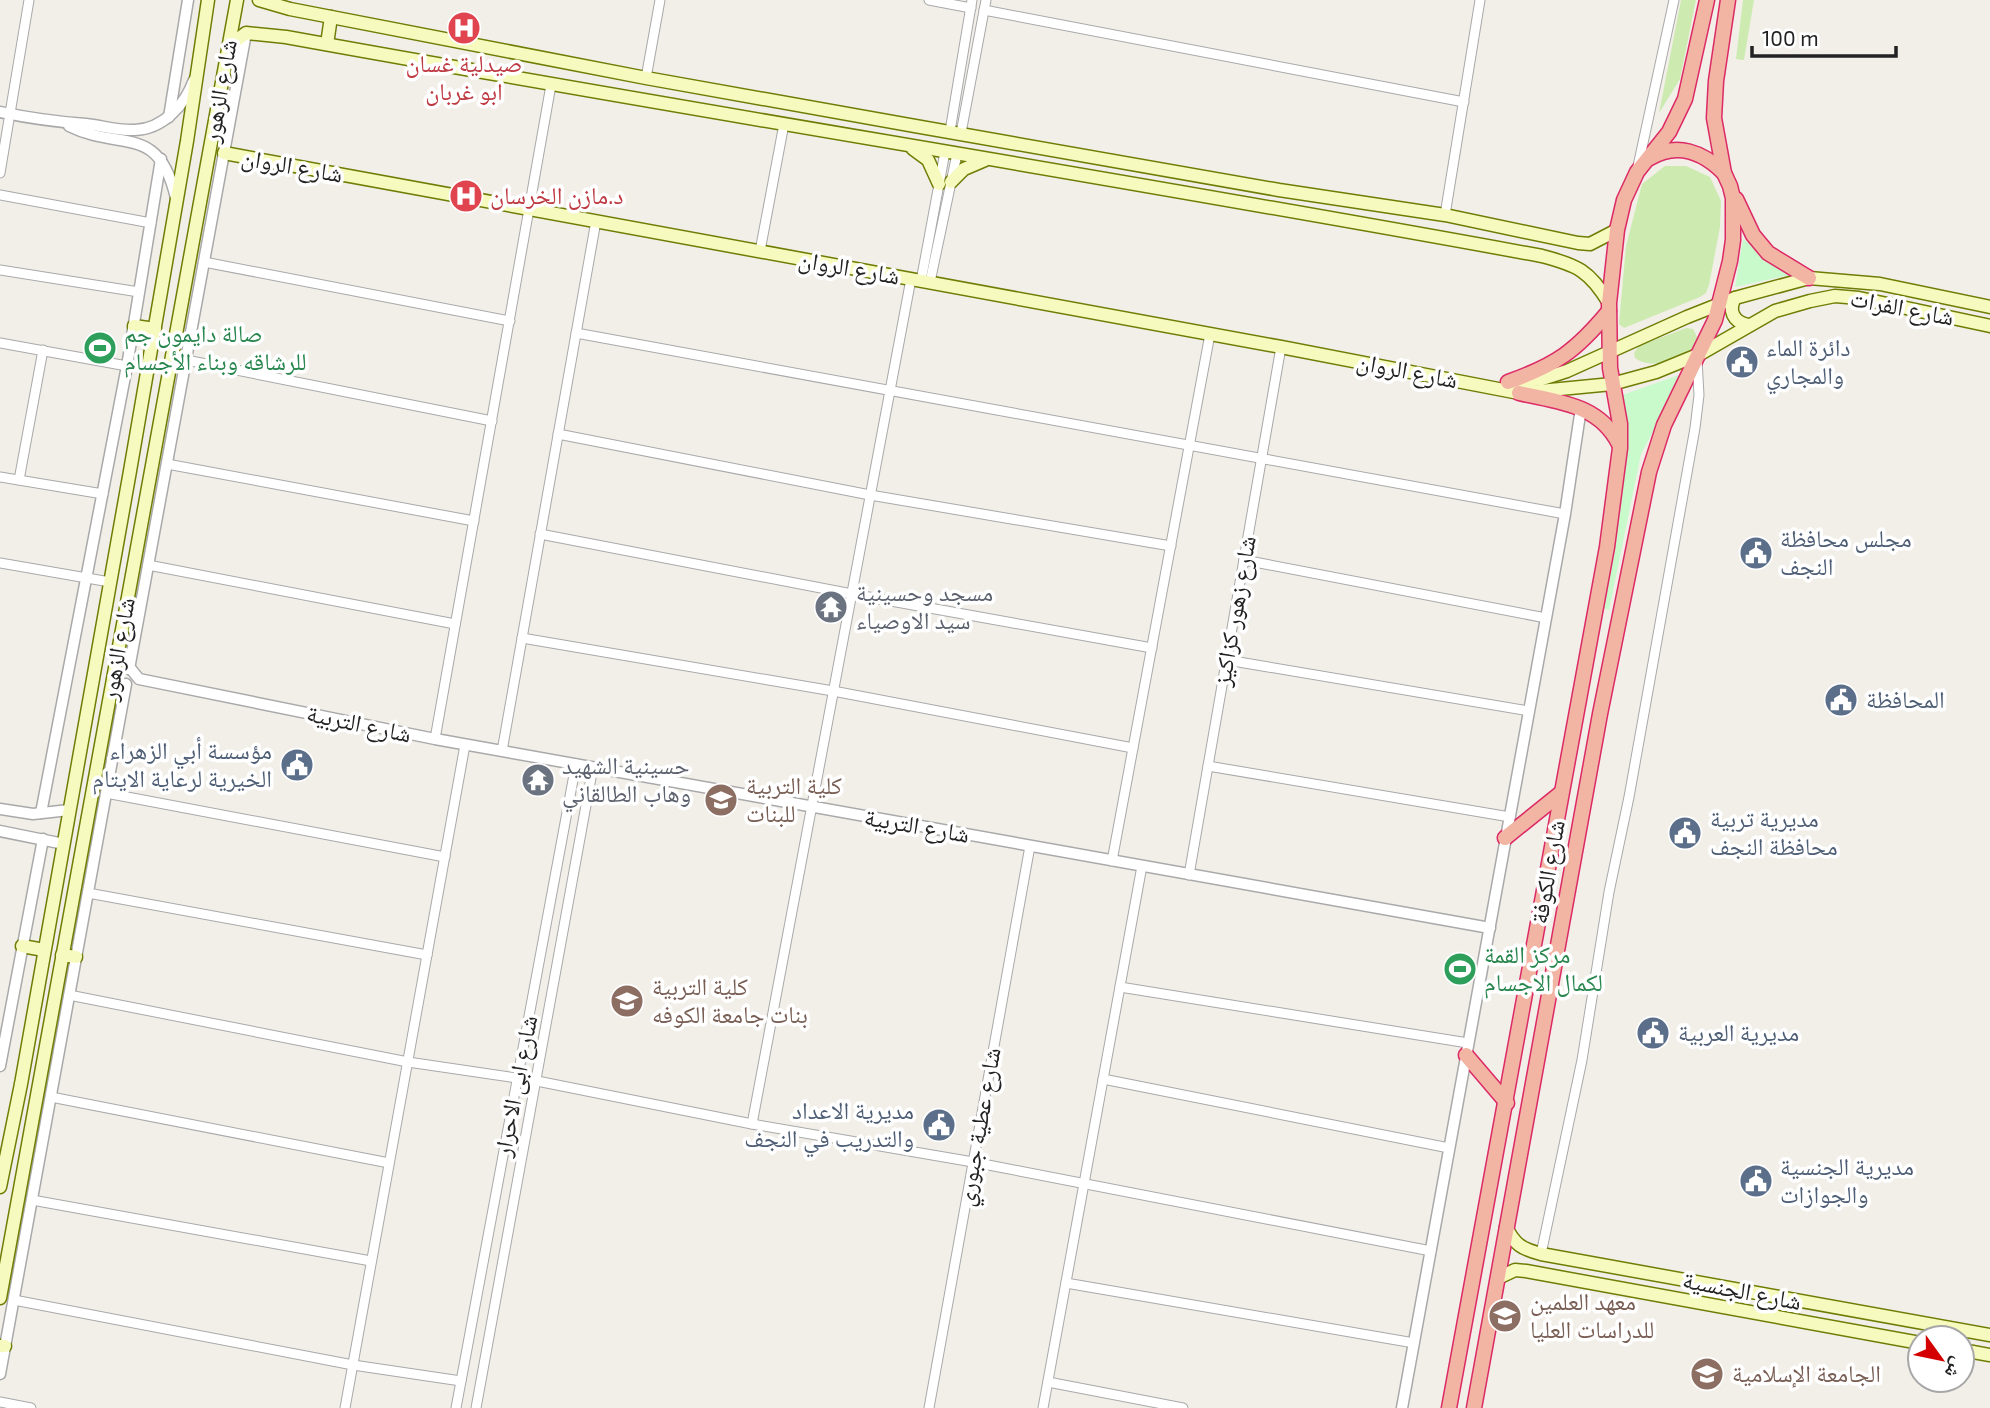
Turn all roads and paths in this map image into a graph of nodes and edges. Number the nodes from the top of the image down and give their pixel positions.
1 (29, 0) edge
2 (188, 0) edge
3 (208, 0) edge
4 (237, 0) edge
5 (259, 0) edge
6 (660, 0) edge
7 (929, 0) edge
8 (986, 0) edge
9 (1480, 0) edge
10 (1674, 0) edge
11 (1707, 0) edge
12 (1728, 0) edge
13 (972, 4) edge
14 (984, 10) junction
15 (331, 17) junction
16 (246, 33) junction
17 (327, 44) junction
18 (228, 47) junction
19 (196, 74) junction
20 (646, 78) junction
21 (551, 85) junction
22 (1464, 102) junction
23 (5, 113) edge
24 (858, 116) junction
25 (169, 117) junction
26 (67, 124) junction
27 (784, 124) junction
28 (955, 132) junction
29 (854, 137) junction
30 (907, 146) junction
31 (224, 153) junction
32 (951, 153) junction
33 (160, 159) junction
34 (989, 159) junction
35 (1641, 166) junction
36 (0, 173) edge
37 (1727, 179) junction
38 (945, 183) junction
39 (1279, 190) junction
40 (0, 195) edge
41 (177, 203) junction
42 (1276, 207) junction
43 (531, 209) junction
44 (1445, 215) junction
45 (197, 218) junction
46 (211, 221) junction
47 (596, 221) junction
48 (150, 223) junction
49 (1617, 230) junction
50 (761, 251) junction
51 (204, 262) junction
52 (0, 270) edge
53 (1808, 278) junction
54 (920, 281) junction
55 (139, 292) junction
56 (1735, 298) junction
57 (1720, 304) junction
58 (1609, 307) junction
59 (1990, 307) edge
60 (510, 321) junction
61 (1748, 325) junction
62 (134, 326) junction
63 (1990, 326) edge
64 (155, 329) junction
65 (576, 333) junction
66 (1210, 334) junction
67 (0, 343) edge
68 (1281, 347) junction
69 (43, 350) junction
70 (1609, 353) junction
71 (1699, 357) junction
72 (186, 360) junction
73 (127, 366) junction
74 (1612, 384) junction
75 (1514, 388) junction
76 (890, 390) junction
77 (1581, 408) junction
78 (492, 421) junction
79 (558, 434) junction
80 (1189, 444) junction
81 (1620, 448) junction
82 (1263, 459) junction
83 (167, 464) junction
84 (130, 471) junction
85 (150, 473) junction
86 (0, 477) edge
87 (19, 480) junction
88 (103, 494) junction
89 (870, 495) junction
90 (125, 503) junction
91 (144, 504) junction
92 (1566, 514) junction
93 (474, 521) junction
94 (540, 534) junction
95 (1171, 546) junction
96 (1244, 560) junction
97 (0, 563) edge
98 (148, 565) junction
99 (87, 579) junction
100 (110, 582) junction
101 (852, 594) junction
102 (1546, 618) junction
103 (456, 624) junction
104 (522, 638) junction
105 (1152, 648) junction
106 (118, 653) junction
107 (1227, 660) junction
108 (129, 669) junction
109 (139, 678) junction
110 (126, 684) junction
111 (833, 691) junction
112 (109, 703) junction
113 (1530, 711) junction
114 (435, 739) junction
115 (465, 745) junction
116 (1133, 748) junction
117 (502, 751) junction
118 (576, 764) junction
119 (593, 766) junction
120 (1208, 766) junction
121 (106, 793) junction
122 (1561, 793) junction
123 (812, 807) junction
124 (0, 809) edge
125 (69, 810) junction
126 (41, 814) junction
127 (1510, 817) junction
128 (0, 831) edge
129 (1506, 838) junction
130 (43, 839) junction
131 (64, 844) junction
132 (1030, 846) junction
133 (446, 857) junction
134 (1112, 861) junction
135 (1142, 866) junction
136 (1189, 875) junction
137 (88, 893) junction
138 (1490, 928) junction
139 (22, 946) junction
140 (44, 950) junction
141 (62, 955) junction
142 (427, 955) junction
143 (76, 957) junction
144 (1120, 987) junction
145 (69, 995) junction
146 (1467, 1049) junction
147 (408, 1062) junction
148 (0, 1066) edge
149 (517, 1078) junction
150 (1103, 1079) junction
151 (537, 1081) junction
152 (51, 1097) junction
153 (18, 1100) junction
154 (36, 1102) junction
155 (1507, 1102) junction
156 (752, 1124) junction
157 (10, 1138) junction
158 (29, 1140) junction
159 (1449, 1148) junction
160 (389, 1163) junction
161 (973, 1163) junction
162 (1084, 1184) junction
163 (0, 1187) edge
164 (32, 1200) junction
165 (1506, 1227) junction
166 (1431, 1251) junction
167 (1541, 1254) junction
168 (371, 1261) junction
169 (1537, 1273) junction
170 (1671, 1277) junction
171 (1497, 1280) junction
172 (1066, 1283) junction
173 (1472, 1285) junction
174 (0, 1298) edge
175 (1668, 1298) junction
176 (14, 1300) junction
177 (1990, 1335) edge
178 (1906, 1340) edge
179 (1413, 1343) junction
180 (2, 1346) edge
181 (353, 1365) junction
182 (0, 1374) edge
183 (461, 1381) junction
184 (1048, 1382) junction
185 (0, 1402) edge
186 (31, 1408) edge
187 (345, 1408) edge
188 (456, 1408) edge
189 (476, 1408) edge
190 (929, 1408) edge
191 (1043, 1408) edge
192 (1183, 1408) edge
193 (1402, 1408) edge
194 (1450, 1408) edge
195 (1474, 1408) edge

1 - 23 street
2 - 25 street
3 - 19 main road, شارع الزهور
4 - 18 main road, شارع الزهور
5 - 15 main road
6 - 20 street
7 - 13 street
8 - 14 street
9 - 22 street
10 - 35 street
11 - 35 highway
12 - 37 highway
13 - 28 street
14 - 22 street
14 - 28 street
15 - 17 main road
15 - 20 main road
16 - 17 main road
16 - 18 main road
16 - 31 street
17 - 21 main road
18 - 45 main road, شارع الزهور
19 - 25 street
19 - 41 main road, شارع الزهور
20 - 24 main road
21 - 27 main road
21 - 43 street
22 - 44 street
23 - 26 street
23 - 36 street
24 - 28 main road
24 - 29 main road
25 - 26 street
26 - 33 street
27 - 29 main road
27 - 50 street
28 - 39 main road
29 - 30 main road
30 - 32 main road
30 - 38 main road
31 - 43 main road, شارع الروان
31 - 46 street
32 - 34 main road
32 - 38 street
33 - 41 street
33 - 48 street
34 - 38 main road
34 - 42 main road
35 - 37 highway
35 - 49 highway, شارع الكوفة
37 - 53 highway
37 - 57 highway, شارع الكوفة
38 - 54 street
39 - 42 main road
39 - 44 main road
40 - 48 street
41 - 64 main road, شارع الزهور
42 - 58 main road
43 - 47 main road, شارع الروان
43 - 60 street
44 - 49 main road
45 - 46 main road
45 - 85 main road, شارع الزهور
46 - 51 street
47 - 50 main road, شارع الروان
47 - 65 street
48 - 55 street
49 - 58 highway, شارع الكوفة
50 - 54 main road, شارع الروان
51 - 60 street
51 - 72 street
52 - 55 street
53 - 56 main road, شارع الفرات
53 - 59 main road, شارع الفرات
54 - 66 main road, شارع الروان
54 - 76 street
55 - 62 street
56 - 57 main road, شارع الفرات
56 - 61 main road
57 - 70 main road, شارع الروان
57 - 71 highway, شارع الكوفة
58 - 70 highway, شارع الكوفة
58 - 75 highway
60 - 78 street
61 - 63 main road, شارع الفرات
61 - 71 main road, شارع الفرات
62 - 64 main road
62 - 73 street
64 - 84 main road, شارع الزهور
65 - 76 street
65 - 79 street
66 - 68 main road, شارع الروان
66 - 80 street
67 - 69 street
68 - 75 main road, شارع الروان
68 - 82 street, شارع زهور كزاكيز
69 - 73 street
69 - 87 street
70 - 74 highway, شارع الكوفة
70 - 75 main road, شارع الروان
71 - 74 main road, شارع الروان
71 - 165 highway, شارع الكوفة
71 - 167 street
72 - 78 street
72 - 83 street
73 - 88 street
74 - 75 main road, شارع الروان
74 - 81 highway, شارع الكوفة
75 - 77 highway
76 - 80 street
76 - 89 street
77 - 81 highway
77 - 92 street
78 - 93 street
79 - 89 street
79 - 94 street
80 - 82 street
80 - 95 street
81 - 122 highway, شارع الكوفة
82 - 92 street
82 - 96 street, شارع زهور كزاكيز
83 - 93 street
83 - 98 street
84 - 85 main road
84 - 90 main road, شارع الزهور
85 - 91 main road, شارع الزهور
86 - 87 street
87 - 88 street
88 - 99 street
89 - 95 street
89 - 101 street
90 - 91 main road
90 - 100 main road, شارع الزهور
91 - 106 main road, شارع الزهور
92 - 102 street
93 - 103 street
94 - 101 street
94 - 104 street
95 - 105 street
96 - 102 street
96 - 107 street, شارع زهور كزاكيز
97 - 99 street
98 - 103 street
98 - 108 street
99 - 100 street
99 - 126 street
100 - 125 main road, شارع الزهور
101 - 105 street
101 - 111 street
102 - 113 street
103 - 114 street
104 - 111 street
104 - 117 street
105 - 116 street
106 - 108 street
106 - 112 main road, شارع الزهور
107 - 113 street
107 - 120 street, شارع زهور كزاكيز
108 - 109 street
109 - 110 street
109 - 114 street, شارع التربية
110 - 112 street
110 - 121 street
111 - 116 street
111 - 123 street
112 - 141 main road, شارع الزهور
113 - 127 street
114 - 115 street, شارع التربية
115 - 117 street, شارع التربية
115 - 133 street
116 - 134 street
117 - 118 street, شارع التربية
118 - 119 street, شارع التربية
118 - 149 street, شارع ابی الاحرار
119 - 123 street, شارع التربية
119 - 151 street, شارع ابی الاحرار
120 - 127 street
120 - 136 street, شارع زهور كزاكيز
121 - 133 street
121 - 137 street
122 - 129 highway
122 - 155 highway, شارع الكوفة
123 - 132 street, شارع التربية
123 - 156 street
124 - 126 street
125 - 126 street
125 - 131 main road, شارع الزهور
127 - 129 street
128 - 130 street
129 - 138 street
130 - 131 street
130 - 139 street
131 - 140 main road, شارع الزهور
132 - 134 street, شارع التربية
132 - 161 street, شارع عطية جبوري
133 - 142 street
134 - 135 street, شارع التربية
135 - 136 street, شارع التربية
135 - 144 street
136 - 138 street, شارع التربية
137 - 142 street
137 - 143 street
138 - 146 street
139 - 140 main road
139 - 148 street
140 - 153 main road, شارع الزهور
141 - 143 main road
141 - 154 main road, شارع الزهور
142 - 147 street
143 - 145 street
144 - 146 street
144 - 150 street
145 - 147 street
145 - 152 street
146 - 155 highway
146 - 159 street
147 - 149 street
147 - 160 street
149 - 151 street
149 - 183 street, شارع ابی الاحرار
150 - 159 street
150 - 162 street
151 - 156 street
151 - 189 street, شارع ابی الاحرار
152 - 160 street
152 - 164 street
153 - 154 main road
153 - 157 main road, شارع الزهور
154 - 158 main road, شارع الزهور
155 - 173 highway, شارع الكوفة
156 - 161 street
157 - 158 main road
157 - 163 main road, شارع الزهور
158 - 174 main road, شارع الزهور
159 - 166 street
160 - 168 street
161 - 162 street
161 - 190 street, شارع عطية جبوري
162 - 166 street
162 - 172 street
164 - 168 street
164 - 176 street
165 - 167 main road, شارع الجنسية
165 - 171 highway, شارع الكوفة
166 - 179 street
167 - 169 main road
167 - 170 main road, شارع الجنسية
168 - 181 street
169 - 171 main road, شارع الجنسية
169 - 175 main road, شارع الجنسية
170 - 175 main road
170 - 177 main road, شارع الجنسية
171 - 173 highway
171 - 195 highway, شارع الكوفة
172 - 179 street
172 - 184 street
173 - 194 highway, شارع الكوفة
175 - 178 main road, شارع الجنسية
176 - 180 street
176 - 181 street
179 - 193 street
180 - 182 street
181 - 183 street
181 - 187 street
183 - 188 street, شارع ابی الاحرار
184 - 191 street
184 - 192 street
185 - 186 street

